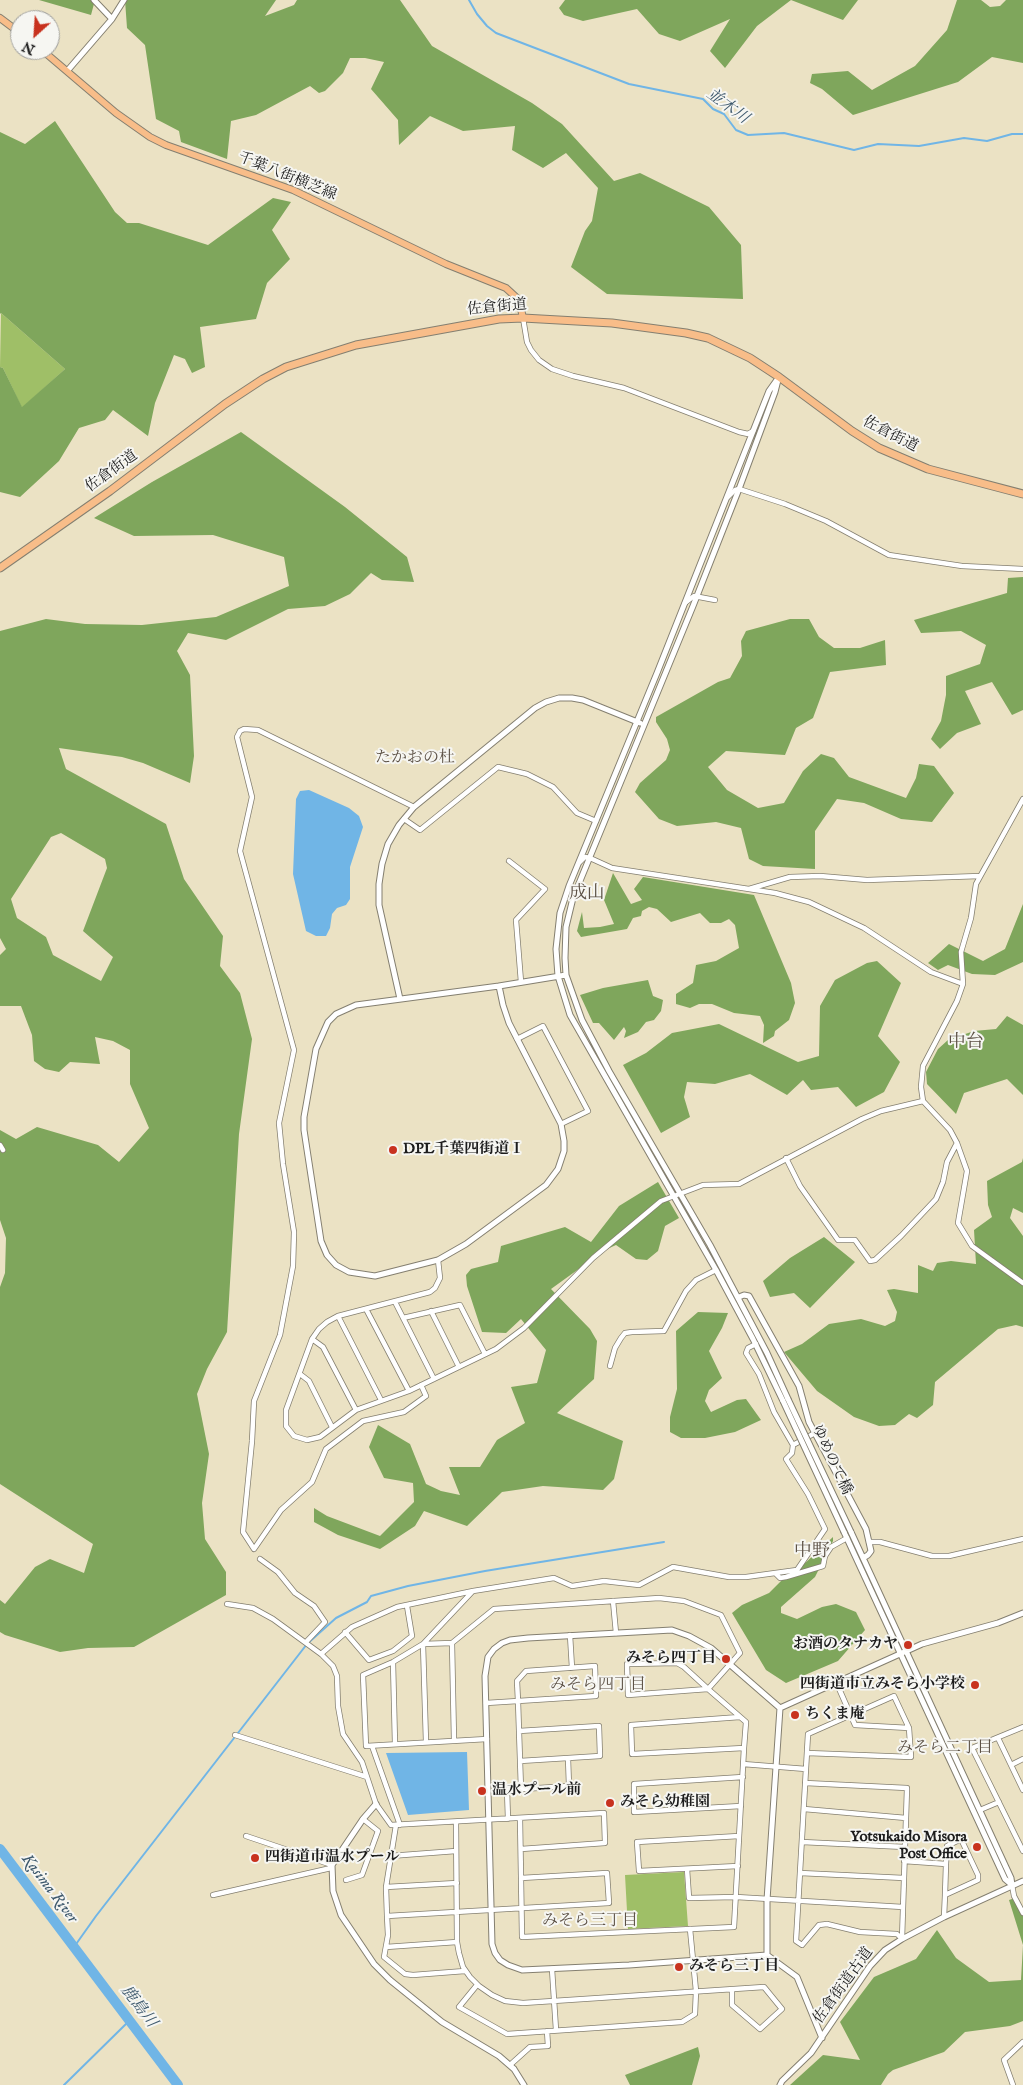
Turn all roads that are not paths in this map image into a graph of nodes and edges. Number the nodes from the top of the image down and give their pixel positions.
1 (94, 0) edge
2 (124, 0) edge
3 (112, 20) junction
4 (55, 60) edge
5 (68, 70) junction
6 (523, 318) junction
7 (778, 377) junction
8 (754, 430) junction
9 (739, 432) junction
10 (747, 447) junction
11 (739, 489) junction
12 (1023, 494) edge
13 (726, 498) junction
14 (0, 568) edge
15 (1023, 569) edge
16 (697, 596) junction
17 (715, 600) dead end
18 (685, 603) junction
19 (638, 722) junction
20 (645, 725) junction
21 (1023, 800) edge
22 (414, 807) junction
23 (404, 818) junction
24 (596, 821) junction
25 (590, 858) junction
26 (509, 861) dead end
27 (579, 862) junction
28 (980, 876) junction
29 (748, 889) junction
30 (566, 975) junction
31 (558, 976) junction
32 (522, 982) junction
33 (962, 984) junction
34 (499, 986) junction
35 (400, 999) junction
36 (517, 1039) junction
37 (923, 1101) junction
38 (561, 1124) junction
39 (957, 1143) junction
40 (0, 1145) edge
41 (3, 1150) dead end
42 (786, 1158) junction
43 (680, 1193) junction
44 (672, 1196) junction
45 (438, 1260) junction
46 (716, 1270) junction
47 (1023, 1283) edge
48 (738, 1297) junction
49 (395, 1302) junction
50 (366, 1309) junction
51 (431, 1311) junction
52 (338, 1316) junction
53 (403, 1318) junction
54 (312, 1339) junction
55 (756, 1344) junction
56 (485, 1354) junction
57 (610, 1366) dead end
58 (459, 1367) junction
59 (300, 1374) junction
60 (434, 1379) junction
61 (421, 1385) junction
62 (409, 1390) junction
63 (381, 1400) junction
64 (786, 1400) junction
65 (356, 1410) junction
66 (332, 1427) junction
67 (815, 1433) junction
68 (793, 1444) junction
69 (847, 1538) junction
70 (1023, 1538) edge
71 (870, 1542) junction
72 (863, 1558) junction
73 (260, 1559) dead end
74 (776, 1574) junction
75 (473, 1591) junction
76 (613, 1602) junction
77 (227, 1604) dead end
78 (407, 1606) junction
79 (1023, 1613) edge
80 (345, 1632) junction
81 (616, 1633) junction
82 (570, 1635) junction
83 (306, 1642) junction
84 (452, 1643) junction
85 (423, 1644) junction
86 (907, 1651) junction
87 (321, 1654) junction
88 (900, 1654) junction
89 (393, 1662) junction
90 (730, 1665) junction
91 (572, 1668) junction
92 (837, 1684) junction
93 (708, 1689) junction
94 (518, 1701) junction
95 (486, 1703) junction
96 (780, 1708) junction
97 (851, 1715) junction
98 (740, 1717) junction
99 (1023, 1727) edge
100 (909, 1728) junction
101 (519, 1732) junction
102 (235, 1735) dead end
103 (998, 1738) junction
104 (487, 1739) junction
105 (454, 1740) junction
106 (426, 1742) junction
107 (395, 1744) junction
108 (372, 1746) junction
109 (744, 1748) junction
110 (807, 1753) junction
111 (568, 1758) junction
112 (1023, 1759) edge
113 (520, 1761) junction
114 (743, 1764) junction
115 (1011, 1765) junction
116 (776, 1767) junction
117 (806, 1768) junction
118 (367, 1776) junction
119 (743, 1777) junction
120 (805, 1783) junction
121 (520, 1789) junction
122 (1023, 1790) edge
123 (999, 1802) junction
124 (376, 1804) junction
125 (741, 1806) junction
126 (804, 1809) junction
127 (980, 1810) junction
128 (520, 1818) junction
129 (906, 1818) junction
130 (363, 1819) junction
131 (508, 1819) junction
132 (488, 1820) junction
133 (456, 1822) junction
134 (398, 1825) junction
135 (246, 1836) dead end
136 (739, 1836) junction
137 (802, 1842) junction
138 (905, 1847) junction
139 (521, 1849) junction
140 (1023, 1851) edge
141 (456, 1852) junction
142 (390, 1856) junction
143 (904, 1862) junction
144 (946, 1864) junction
145 (331, 1866) junction
146 (738, 1866) junction
147 (687, 1868) junction
148 (800, 1873) junction
149 (521, 1878) junction
150 (904, 1878) junction
151 (346, 1880) dead end
152 (1023, 1881) edge
153 (457, 1883) junction
154 (386, 1886) junction
155 (1012, 1886) junction
156 (944, 1895) junction
157 (213, 1896) dead end
158 (736, 1897) junction
159 (768, 1900) junction
160 (798, 1901) junction
161 (902, 1907) junction
162 (522, 1909) junction
163 (491, 1910) junction
164 (458, 1913) junction
165 (1023, 1913) edge
166 (387, 1916) junction
167 (944, 1917) junction
168 (690, 1929) junction
169 (902, 1939) junction
170 (457, 1942) junction
171 (386, 1946) junction
172 (767, 1955) junction
173 (693, 1962) junction
174 (552, 1969) junction
175 (466, 1971) junction
176 (477, 1985) junction
177 (732, 1990) junction
178 (696, 1991) junction
179 (553, 2000) junction
180 (548, 2030) junction
181 (556, 2030) junction
182 (822, 2038) junction
183 (1023, 2042) edge
184 (510, 2065) junction
185 (524, 2085) edge
186 (780, 2085) edge
187 (1013, 2085) edge

1 - 3 street
2 - 3 street
3 - 5 street
4 - 5 main road, 千葉八街横芝線
5 - 6 main road, 千葉八街横芝線
6 - 7 highway, 佐倉街道
6 - 9 street
6 - 14 highway, 佐倉街道
7 - 8 street
7 - 11 street
7 - 12 highway, 佐倉街道
8 - 9 street
8 - 10 street
9 - 10 street
10 - 13 street
11 - 13 street
11 - 15 street
11 - 16 street
13 - 18 street
16 - 17 street
16 - 18 street
16 - 20 street
18 - 19 street
19 - 20 street
19 - 22 street
19 - 24 street
20 - 25 street
21 - 28 street
22 - 23 street
22 - 61 street
23 - 24 street
23 - 35 street
24 - 27 street
25 - 27 street
25 - 29 street
25 - 30 street
26 - 32 street
27 - 31 street
28 - 29 street
28 - 33 street
29 - 33 street
30 - 31 street
30 - 43 street
31 - 32 street
31 - 44 street
32 - 34 street
33 - 37 street
34 - 35 street
34 - 36 street
35 - 45 street
36 - 38 street
36 - 38 street
37 - 39 street
37 - 42 street
38 - 45 street
39 - 42 street
39 - 47 street
40 - 41 street
42 - 43 street
43 - 44 street
43 - 48 street
44 - 46 street
44 - 56 street
45 - 49 street
46 - 55 street
46 - 57 street
48 - 64 street
48 - 67 street
49 - 50 street
49 - 53 street
50 - 52 street
50 - 62 street
51 - 53 street
51 - 56 street
51 - 58 street
52 - 54 street
52 - 63 street
53 - 60 street
54 - 59 street
54 - 65 street
55 - 64 street
55 - 68 street
56 - 58 street
58 - 60 street
59 - 66 street
59 - 66 street
60 - 61 street
61 - 62 street
62 - 63 street
63 - 65 street
64 - 69 street, ゆめのて橋, bridge
64 - 72 street, ゆめのて橋, bridge
65 - 66 street
67 - 68 street
67 - 71 street
68 - 74 street
69 - 74 street
69 - 88 street, ゆめのて橋
70 - 71 street
71 - 72 street
72 - 86 street, ゆめのて橋
73 - 83 street
74 - 75 street
75 - 78 street
75 - 85 street
76 - 81 street
76 - 84 street
76 - 90 street
77 - 83 street
78 - 80 street
78 - 80 street
79 - 86 street
80 - 87 street
81 - 82 street
81 - 90 street
82 - 91 street
82 - 95 street
83 - 87 street
84 - 85 street
84 - 105 street
85 - 89 street
85 - 106 street
86 - 88 street
86 - 127 street, ゆめのて橋
87 - 118 street
88 - 92 street
88 - 155 street, ゆめのて橋
89 - 107 street
89 - 108 street
90 - 93 street
90 - 96 street
91 - 94 street
91 - 94 street
92 - 96 street
92 - 97 street
93 - 93 street
93 - 98 street
94 - 95 street
94 - 101 street
95 - 104 street
96 - 116 street
97 - 100 street
97 - 100 street
97 - 110 street
98 - 109 street
98 - 109 street
99 - 103 street
100 - 110 street
101 - 111 street
101 - 113 street
102 - 118 street
103 - 115 street
103 - 123 street
104 - 105 street
104 - 132 street
105 - 106 street
106 - 107 street
107 - 108 street
108 - 134 street
109 - 114 street
110 - 117 street
111 - 113 street
111 - 121 street
112 - 115 street
113 - 121 street
114 - 116 street
114 - 119 street
115 - 122 street
116 - 117 street
116 - 159 street
117 - 120 street
118 - 124 street
119 - 125 street
119 - 125 street
120 - 126 street
120 - 129 street
121 - 131 street
123 - 127 street
123 - 140 street
124 - 130 street
124 - 134 street
125 - 136 street
126 - 129 street
126 - 137 street
127 - 155 street, ゆめのて橋
128 - 131 street
128 - 139 street
128 - 139 street
129 - 138 street
130 - 145 street
130 - 151 street
131 - 132 street
132 - 133 street
132 - 163 street
133 - 134 street
133 - 141 street
134 - 142 street
135 - 145 street
136 - 146 street
136 - 147 street
137 - 138 street
137 - 148 street
138 - 143 street
139 - 149 street
141 - 142 street
141 - 153 street
142 - 154 street
143 - 144 street
143 - 150 street
144 - 156 street
144 - 156 street
145 - 157 street
145 - 184 street
146 - 147 street
146 - 158 street
147 - 158 street
148 - 150 street
148 - 160 street
149 - 162 street
149 - 162 street
150 - 161 street
152 - 155 street, 佐倉街道古道
153 - 154 street
153 - 164 street
154 - 166 street
155 - 165 street
155 - 167 street, 佐倉街道古道
156 - 167 street
158 - 159 street
158 - 168 street
159 - 160 street
159 - 172 street
160 - 161 street
160 - 169 street
161 - 169 street
162 - 163 street
162 - 168 street
163 - 164 street
163 - 174 street
164 - 166 street
164 - 170 street
166 - 171 street
167 - 169 street, 佐倉街道古道
168 - 173 street
169 - 182 street, 佐倉街道古道
170 - 171 street
170 - 175 street
171 - 175 street
172 - 173 street
172 - 182 street
173 - 174 street
173 - 178 street
174 - 179 street
175 - 176 street
176 - 179 street
176 - 180 street
177 - 177 street
177 - 178 street
178 - 179 street
178 - 181 street
179 - 181 street
180 - 181 street
180 - 184 street
182 - 186 street, 佐倉街道古道
183 - 187 street
184 - 185 street

